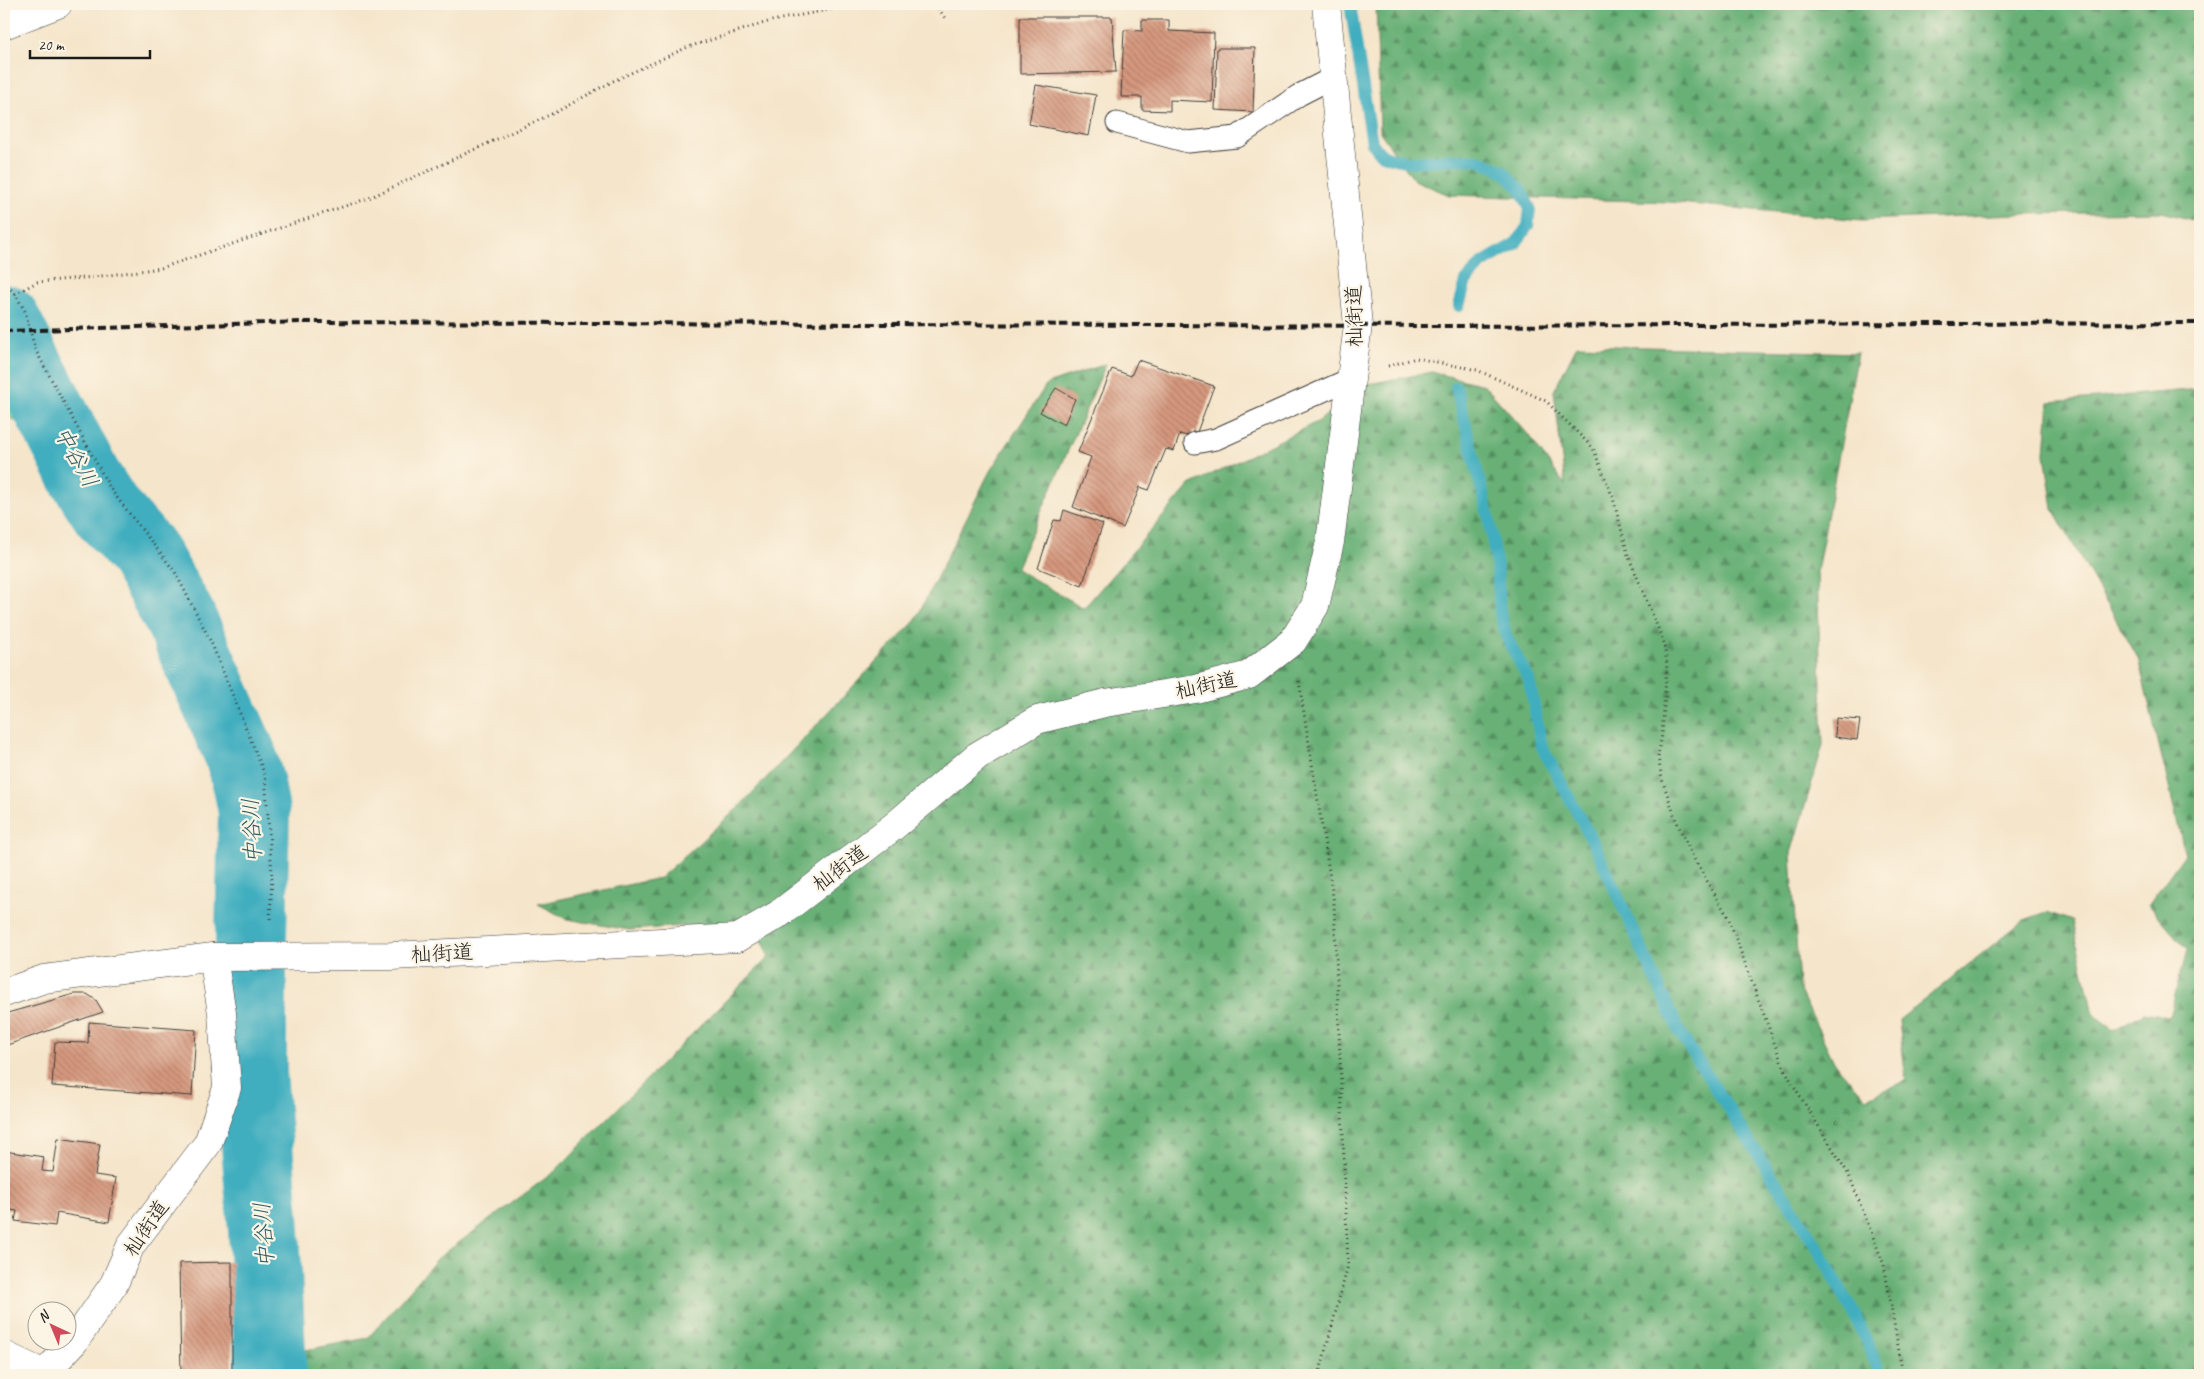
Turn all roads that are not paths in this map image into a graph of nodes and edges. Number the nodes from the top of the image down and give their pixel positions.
1 (58, 4) edge
2 (1326, 4) edge
3 (4, 25) edge
4 (1334, 77) junction
5 (1117, 123) dead end
6 (1352, 378) junction
7 (1195, 443) dead end
8 (219, 957) junction
9 (4, 993) edge
10 (4, 1355) edge
11 (43, 1375) edge

1 - 3 street
2 - 4 street, 杣街道
4 - 5 lane
4 - 6 street, 杣街道
6 - 7 lane
6 - 8 street, 杣街道
8 - 9 street
8 - 11 street, 杣街道
10 - 11 street, 杣街道

